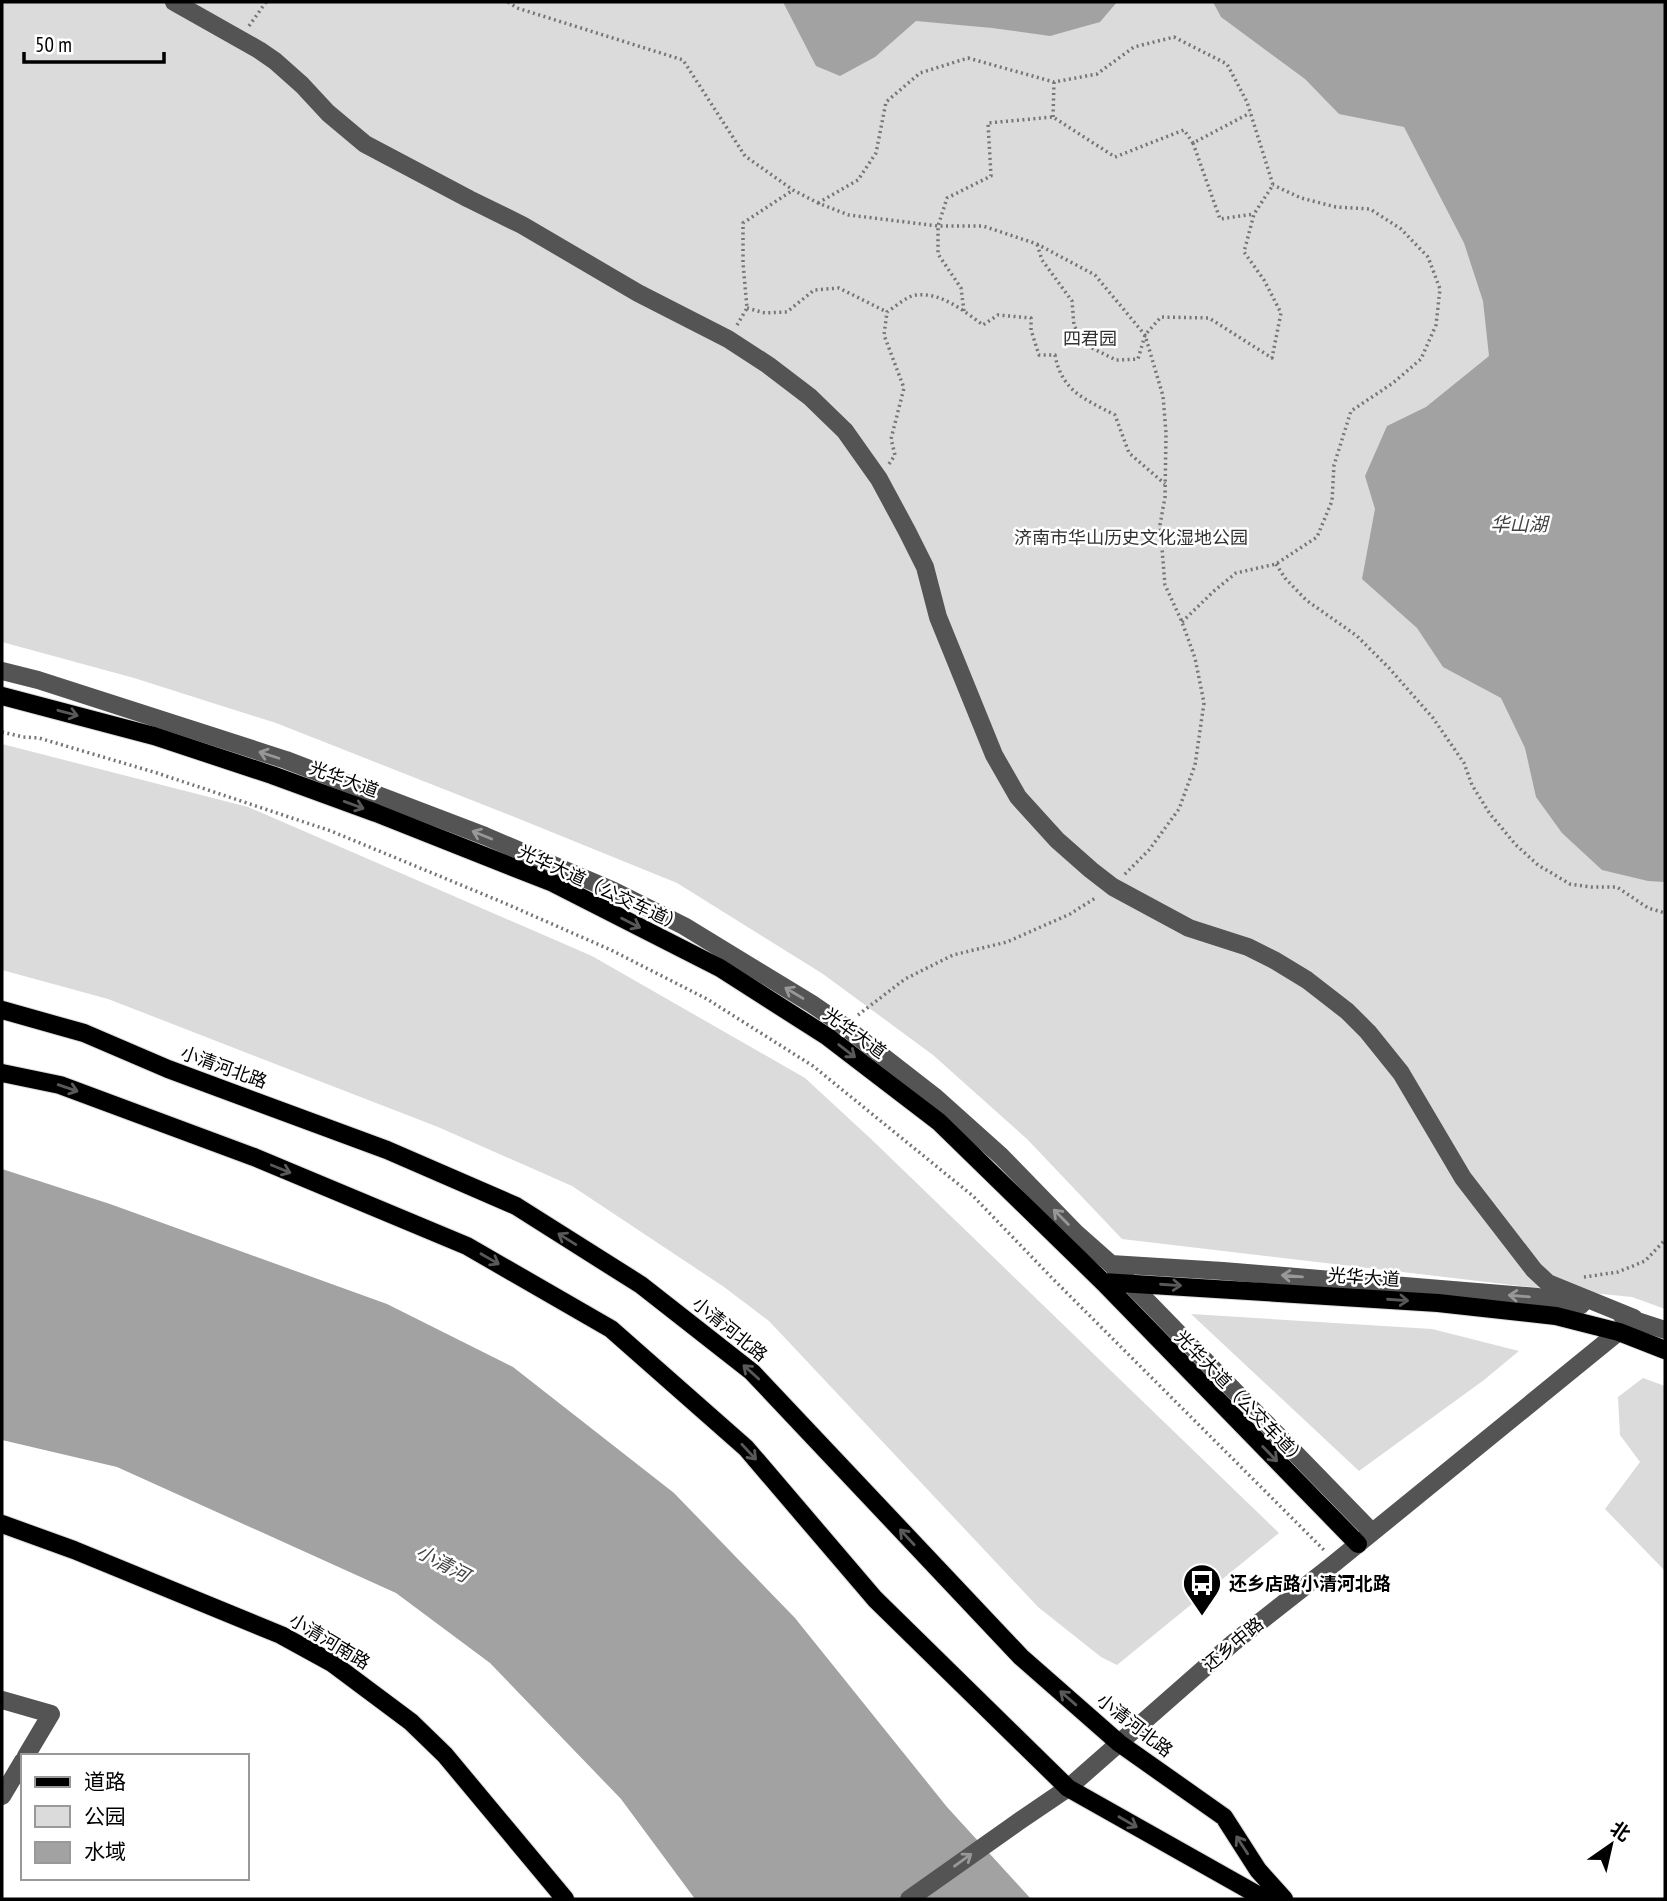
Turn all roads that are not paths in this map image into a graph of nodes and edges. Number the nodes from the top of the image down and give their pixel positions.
1 (174, 2) edge
2 (2, 671) edge
3 (2, 696) edge
4 (2, 1010) edge
5 (2, 1073) edge
6 (1111, 1264) junction
7 (1103, 1282) junction
8 (1128, 1282) junction
9 (1634, 1318) junction
10 (1665, 1330) edge
11 (1619, 1332) junction
12 (1665, 1350) edge
13 (2, 1524) edge
14 (1372, 1532) junction
15 (1358, 1544) junction
16 (2, 1700) edge
17 (1119, 1743) junction
18 (27, 1754) edge
19 (21, 1764) edge
20 (1068, 1788) junction
21 (2, 1796) edge
22 (565, 1899) edge
23 (909, 1899) edge
24 (1265, 1899) edge
25 (1284, 1899) edge

1 - 9 street
6 -> 2 street, 光华大道（公交车道）
3 -> 7 main road, 光华大道
17 -> 4 main road, 小清河北路
5 -> 20 main road
6 - 8 street, 光华大道（公交车道）
9 -> 6 street
7 - 8 main road, 光华大道
7 -> 15 main road
8 -> 11 main road, 光华大道
8 - 14 street, 光华大道（公交车道）
9 - 10 street
9 - 11 street, 还乡中路
11 - 12 main road, 光华大道
11 - 14 street, 还乡中路
13 - 22 main road, 小清河南路
14 - 15 street, 还乡中路
15 - 17 street, 还乡中路
16 - 18 street
17 - 20 street, 还乡中路
25 -> 17 main road, 小清河北路
19 - 21 street
23 -> 20 street, 还乡中路
20 -> 24 main road

